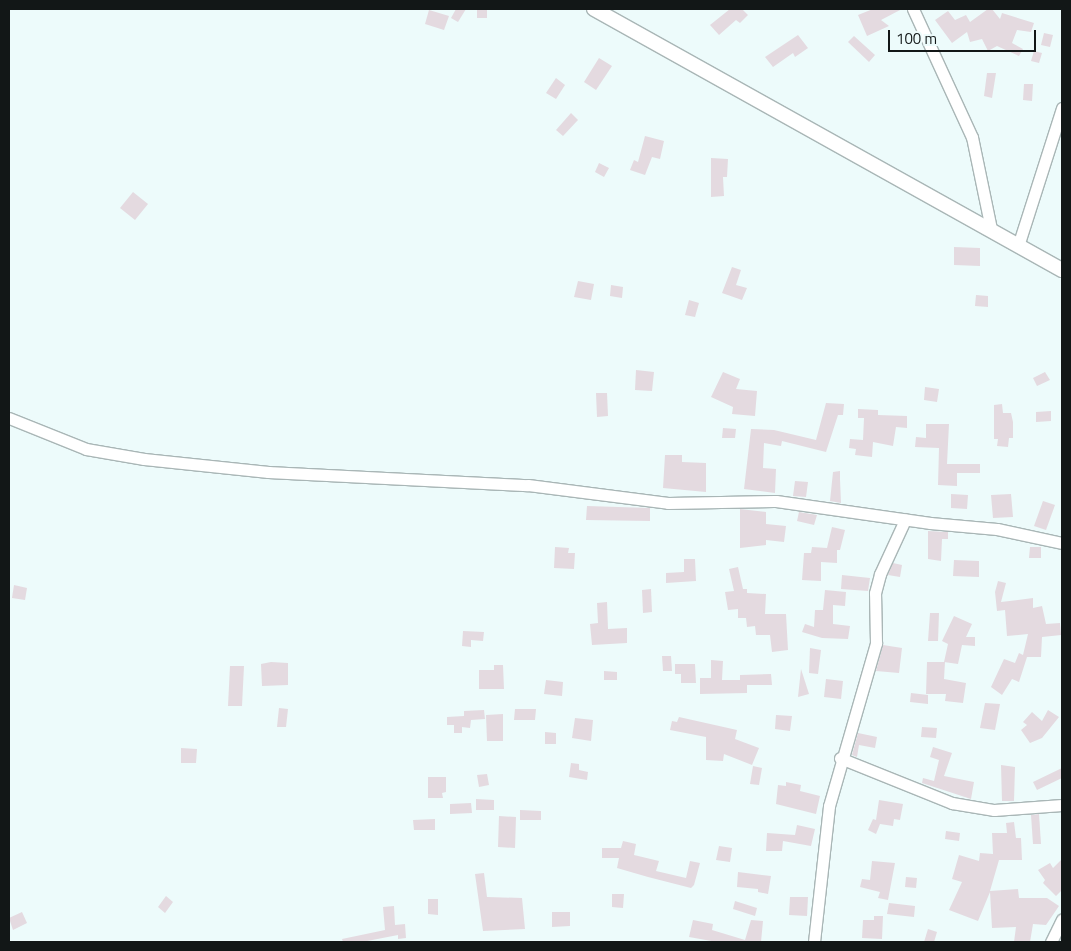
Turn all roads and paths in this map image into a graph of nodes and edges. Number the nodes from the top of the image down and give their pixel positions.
1 (594, 9) edge
2 (913, 9) edge
3 (1062, 108) edge
4 (991, 229) junction
5 (1018, 246) junction
6 (1062, 270) edge
7 (9, 418) edge
8 (905, 520) junction
9 (1062, 543) edge
10 (840, 758) junction
11 (1062, 805) edge
12 (1062, 918) edge
13 (814, 942) edge
14 (1052, 942) edge

1 - 4 main road
2 - 4 street
3 - 5 street
4 - 5 main road
5 - 6 main road
7 - 8 street
8 - 9 street
8 - 10 street
10 - 11 street
10 - 13 street
12 - 14 street

